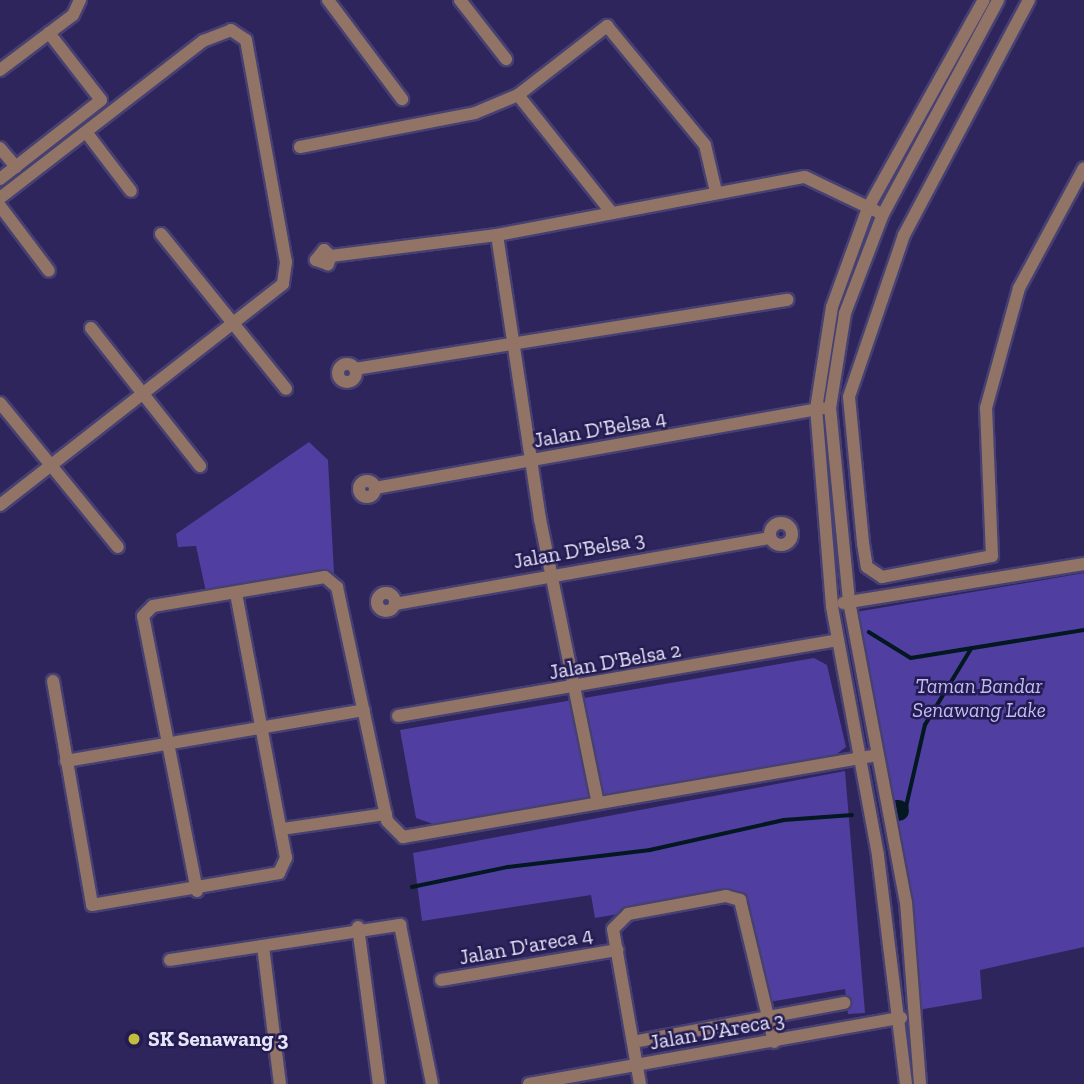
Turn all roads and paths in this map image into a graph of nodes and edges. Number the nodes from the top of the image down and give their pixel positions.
1 (80, 0) edge
2 (328, 0) edge
3 (460, 0) edge
4 (984, 0) edge
5 (998, 0) edge
6 (1029, 0) edge
7 (49, 33) junction
8 (506, 60) dead end
9 (0, 71) edge
10 (518, 95) junction
11 (402, 99) dead end
12 (86, 132) junction
13 (300, 147) dead end
14 (0, 148) edge
15 (16, 167) junction
16 (1084, 168) edge
17 (0, 179) edge
18 (131, 191) dead end
19 (716, 192) junction
20 (0, 198) edge
21 (0, 206) edge
22 (868, 208) junction
23 (611, 212) junction
24 (883, 214) junction
25 (161, 234) dead end
26 (497, 235) junction
27 (331, 256) dead end
28 (49, 271) dead end
29 (788, 300) dead end
30 (234, 326) junction
31 (91, 328) dead end
32 (512, 347) junction
33 (355, 369) dead end
34 (286, 389) dead end
35 (145, 394) junction
36 (0, 403) edge
37 (831, 408) junction
38 (816, 409) junction
39 (531, 460) junction
40 (200, 466) dead end
41 (50, 467) junction
42 (375, 488) dead end
43 (0, 505) edge
44 (770, 538) dead end
45 (118, 548) dead end
46 (1084, 564) edge
47 (551, 574) junction
48 (236, 594) junction
49 (849, 601) junction
50 (395, 604) dead end
51 (832, 606) junction
52 (837, 640) junction
53 (53, 681) dead end
54 (574, 688) junction
55 (365, 710) junction
56 (398, 716) dead end
57 (264, 727) junction
58 (168, 744) junction
59 (877, 755) junction
60 (859, 758) junction
61 (66, 761) junction
62 (598, 803) junction
63 (386, 814) junction
64 (282, 829) junction
65 (197, 891) junction
66 (358, 928) junction
67 (263, 946) junction
68 (617, 950) junction
69 (170, 960) dead end
70 (441, 980) dead end
71 (844, 1003) dead end
72 (768, 1014) junction
73 (895, 1018) junction
74 (912, 1018) junction
75 (633, 1042) junction
76 (774, 1042) junction
77 (637, 1065) junction
78 (280, 1084) edge
79 (379, 1084) edge
80 (432, 1084) edge
81 (529, 1084) edge
82 (640, 1084) edge
83 (905, 1084) edge
84 (920, 1084) edge

1 - 7 street
2 - 11 street
3 - 8 street
4 - 22 street
5 - 24 street
6 - 16 street
7 - 9 street
7 - 15 street
10 - 13 street
10 - 19 street
10 - 23 street
12 - 18 street
12 - 20 street
12 - 30 street
14 - 15 street
15 - 17 street
19 - 22 street
19 - 23 street
21 - 28 street
22 - 24 street
22 - 38 street
23 - 26 street
24 - 37 street
25 - 30 street
26 - 27 street
26 - 32 street
29 - 32 street
30 - 34 street
30 - 35 street
31 - 35 street
32 - 33 street
32 - 39 street
35 - 40 street
35 - 41 street
36 - 41 street
37 - 38 street, Jalan D'Belsa 4
37 - 49 street
38 - 39 street, Jalan D'Belsa 4
38 - 51 street
39 - 42 street, Jalan D'Belsa 4
39 - 47 street
41 - 43 street
41 - 45 street
44 - 47 street, Jalan D'Belsa 3
46 - 49 street
47 - 50 street, Jalan D'Belsa 3
47 - 54 street
48 - 55 street
48 - 57 street
48 - 58 street
49 - 51 street
49 - 59 street
51 - 52 street
52 - 54 street, Jalan D'Belsa 2
52 - 60 street
53 - 61 street
54 - 56 street, Jalan D'Belsa 2
54 - 62 street
55 - 57 street
55 - 63 street
57 - 58 street
57 - 64 street
58 - 61 street
58 - 65 street
59 - 60 street
59 - 74 street
60 - 62 street
60 - 73 street
61 - 65 street
62 - 63 street
63 - 64 street
64 - 65 street
66 - 67 street
66 - 79 street
66 - 80 street
67 - 69 street
67 - 78 street
68 - 70 street, Jalan D'areca 4
68 - 72 street
68 - 75 street
71 - 72 street
72 - 75 street
72 - 76 street
73 - 74 street, Jalan D'Areca 3
73 - 76 street, Jalan D'Areca 3
73 - 83 street
74 - 84 street
75 - 77 street
76 - 77 street, Jalan D'Areca 3
77 - 81 street, Jalan D'Areca 3
77 - 82 street

